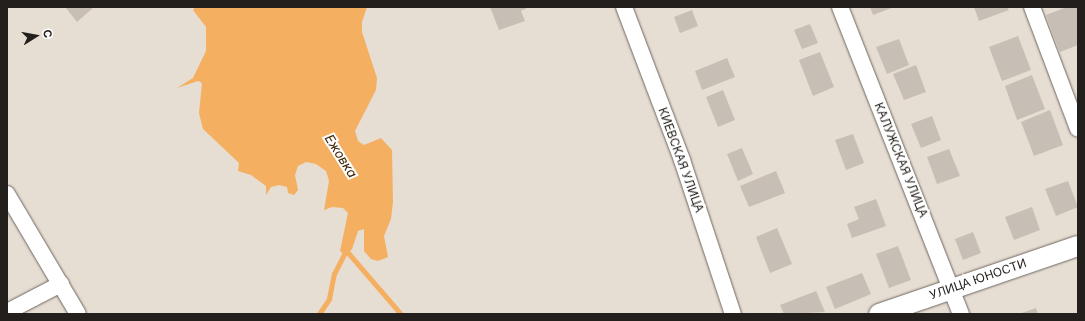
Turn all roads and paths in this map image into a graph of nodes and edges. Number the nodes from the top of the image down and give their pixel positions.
1 (624, 7) edge
2 (840, 7) edge
3 (1032, 7) edge
4 (1078, 129) edge
5 (7, 194) edge
6 (1078, 246) edge
7 (61, 284) junction
8 (951, 287) junction
9 (7, 312) edge
10 (78, 314) edge
11 (733, 314) edge
12 (879, 314) edge
13 (961, 314) edge

1 - 11 street, КИЕВСКАЯ УЛИЦА
2 - 8 street, КАЛУЖСКАЯ УЛИЦА
3 - 4 street
5 - 7 street
6 - 8 street, УЛИЦА ЮНОСТИ
7 - 9 street
7 - 10 street
8 - 12 street, УЛИЦА ЮНОСТИ
8 - 13 street, КАЛУЖСКАЯ УЛИЦА

